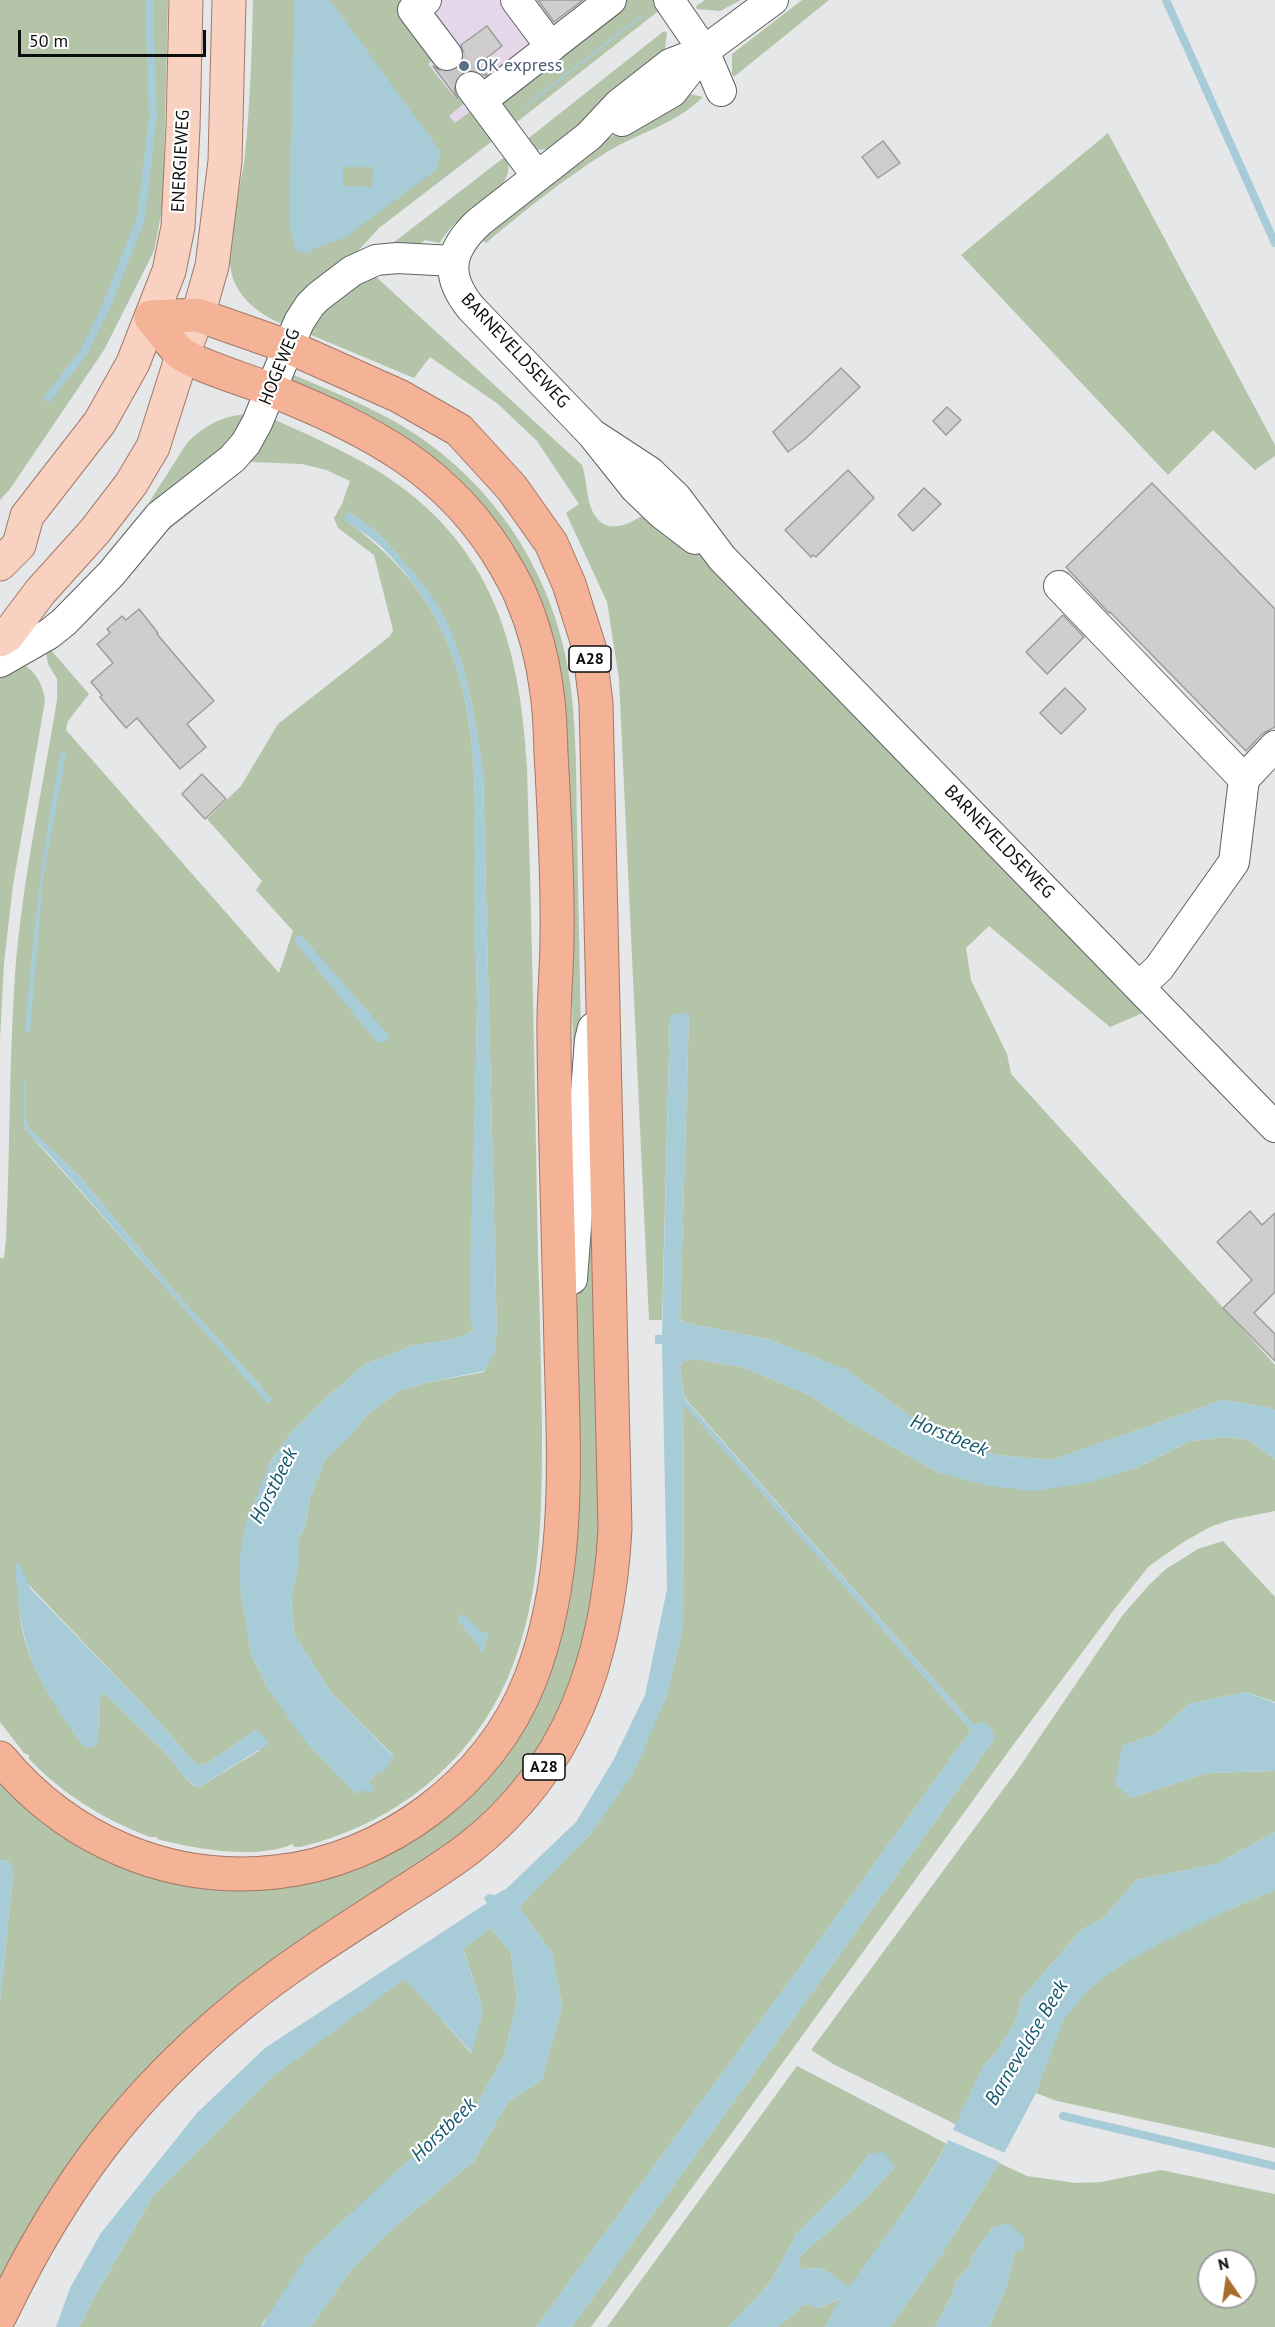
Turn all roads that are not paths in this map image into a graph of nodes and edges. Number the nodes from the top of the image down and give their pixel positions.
1 (186, 0) edge
2 (230, 0) edge
3 (426, 0) edge
4 (516, 0) edge
5 (612, 0) edge
6 (669, 0) edge
7 (773, 0) edge
8 (551, 46) junction
9 (704, 51) junction
10 (447, 55) tunnel mouth
11 (721, 91) dead end
12 (537, 176) junction
13 (453, 261) junction
14 (198, 315) junction
15 (151, 317) junction
16 (289, 347) junction
17 (182, 356) junction
18 (271, 389) junction
19 (14, 521) edge
20 (0, 564) edge
21 (1059, 586) dead end
22 (40, 592) junction
23 (0, 608) edge
24 (0, 640) edge
25 (0, 662) edge
26 (1275, 746) edge
27 (1244, 779) junction
28 (1140, 986) junction
29 (602, 996) junction
30 (1275, 1127) edge
31 (563, 1415) junction
32 (0, 1758) edge
33 (0, 2316) edge

1 - 15 main road, ENERGIEWEG
2 - 14 main road
3 - 10 street
4 - 8 street
5 - 8 street
6 - 9 street
7 - 9 street
8 - 12 street
9 - 11 street
9 - 12 street
12 - 13 street
13 - 16 street, HOGEWEG
13 - 28 street, BARNEVELDSEWEG
14 - 15 highway
14 - 16 highway, A28
14 - 17 main road
15 - 17 highway
15 - 19 main road
16 - 18 street, HOGEWEG
16 - 29 highway, A28
17 - 18 highway, A28
17 - 22 main road
18 - 25 street, HOGEWEG
18 - 31 highway, A28
19 - 20 main road
21 - 27 street
22 - 23 main road
22 - 24 main road
26 - 27 street
27 - 28 street
28 - 30 street, BARNEVELDSEWEG
29 - 31 street
29 - 33 highway, A28
31 - 32 highway, A28

